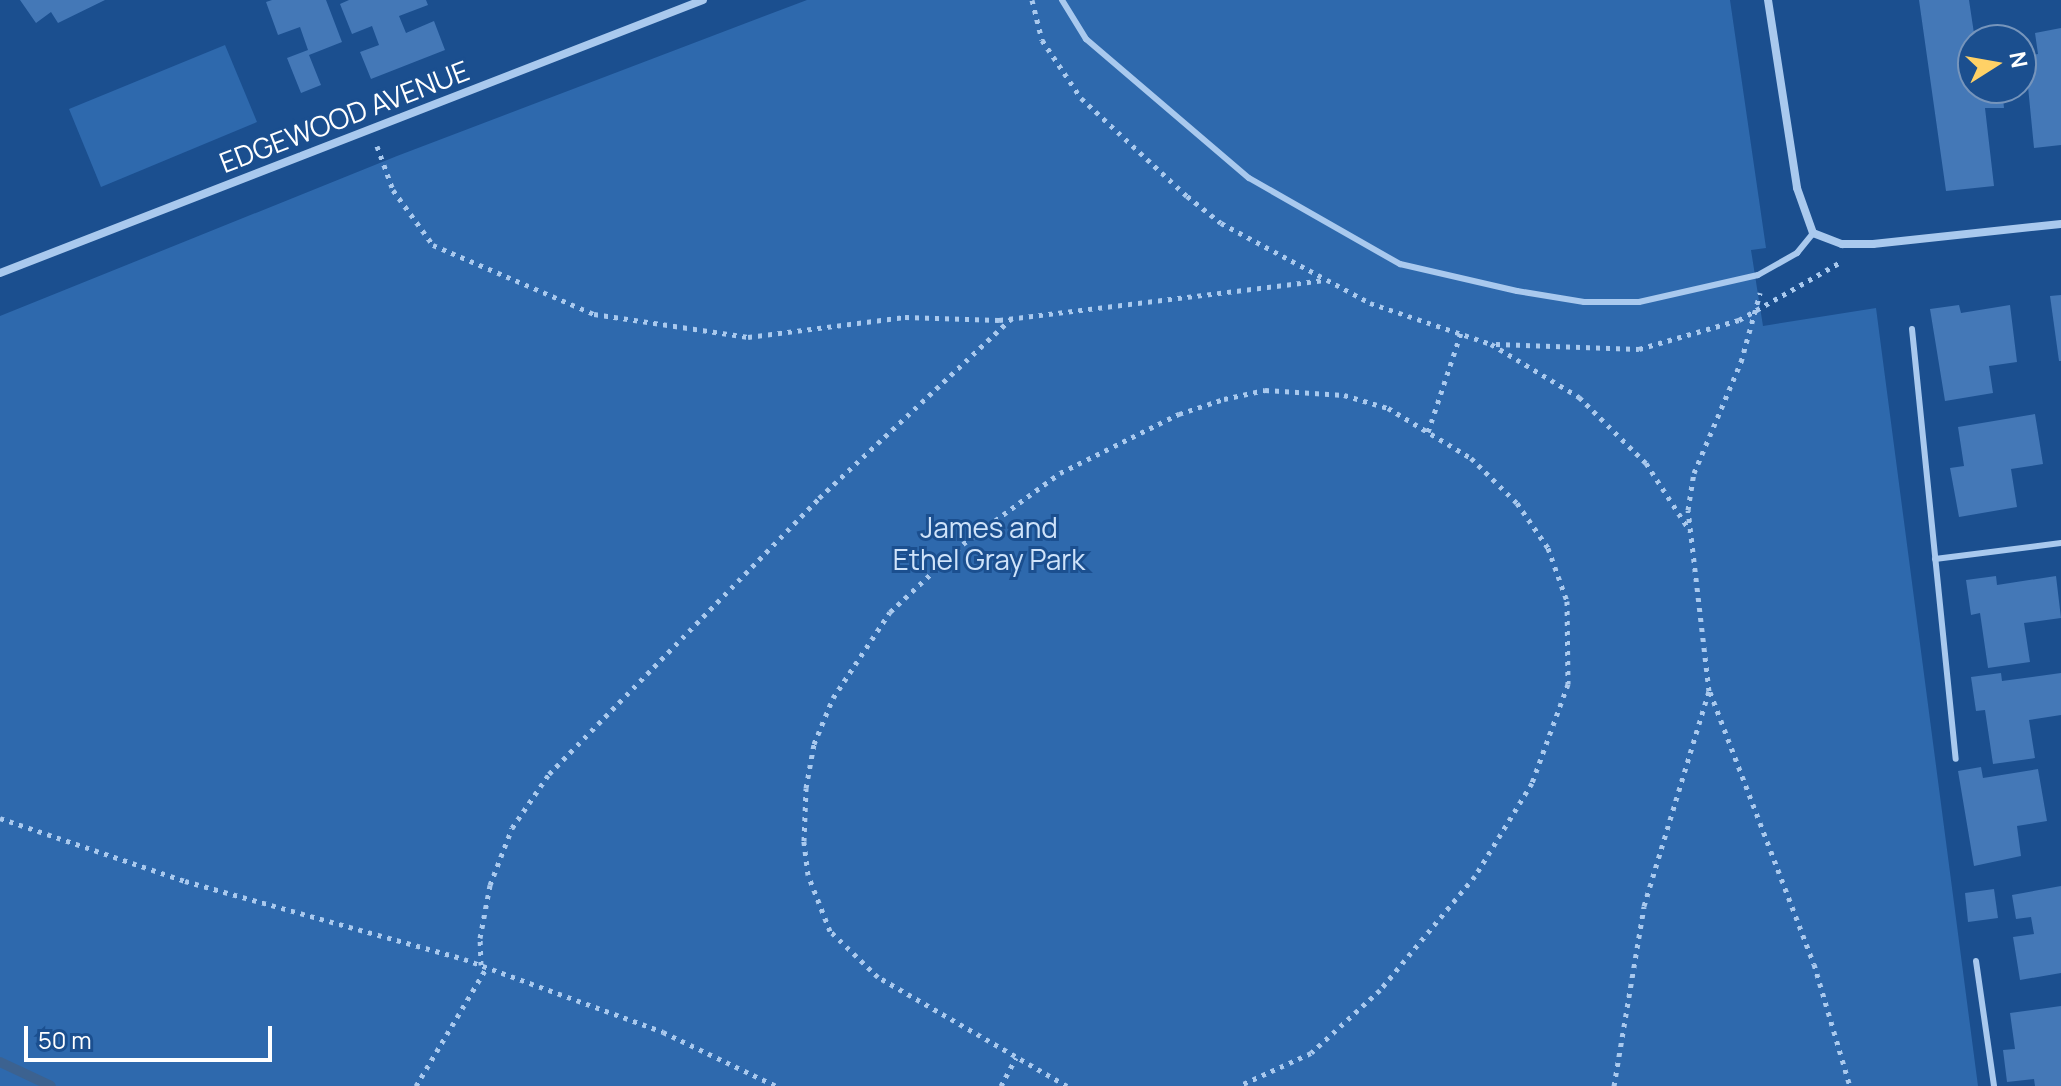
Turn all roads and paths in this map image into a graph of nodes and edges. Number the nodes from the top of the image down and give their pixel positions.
1 (703, 0) edge
2 (1032, 0) edge
3 (1062, 0) edge
4 (1768, 0) edge
5 (371, 130) junction
6 (2061, 224) edge
7 (1813, 233) junction
8 (1873, 244) junction
9 (0, 273) edge
10 (1758, 275) junction
11 (1325, 280) junction
12 (1013, 318) junction
13 (1912, 329) dead end
14 (1461, 333) junction
15 (1491, 344) junction
16 (1428, 432) junction
17 (1690, 531) junction
18 (2061, 543) edge
19 (1935, 559) junction
20 (1709, 691) junction
21 (1956, 759) dead end
22 (0, 818) edge
23 (1976, 961) dead end
24 (484, 966) junction
25 (1016, 1058) junction
26 (416, 1086) edge
27 (776, 1086) edge
28 (1001, 1086) edge
29 (1067, 1086) edge
30 (1239, 1086) edge
31 (1614, 1086) edge
32 (1850, 1086) edge
33 (1994, 1086) edge

1 - 5 street, EDGEWOOD AVENUE
2 - 11 path
3 - 10 lane
4 - 7 street
5 - 9 street, EDGEWOOD AVENUE
5 - 12 path
6 - 8 street
7 - 8 street
7 - 10 lane
8 - 15 path
10 - 17 path
11 - 12 path
11 - 14 path
12 - 24 path
13 - 19 lane
14 - 15 path
14 - 16 path
15 - 17 path
16 - 25 path
16 - 30 path
17 - 20 path
18 - 19 lane
19 - 21 lane
20 - 31 path
20 - 32 path
22 - 24 path
23 - 33 lane
24 - 26 path
24 - 27 path
25 - 28 path
25 - 29 path

